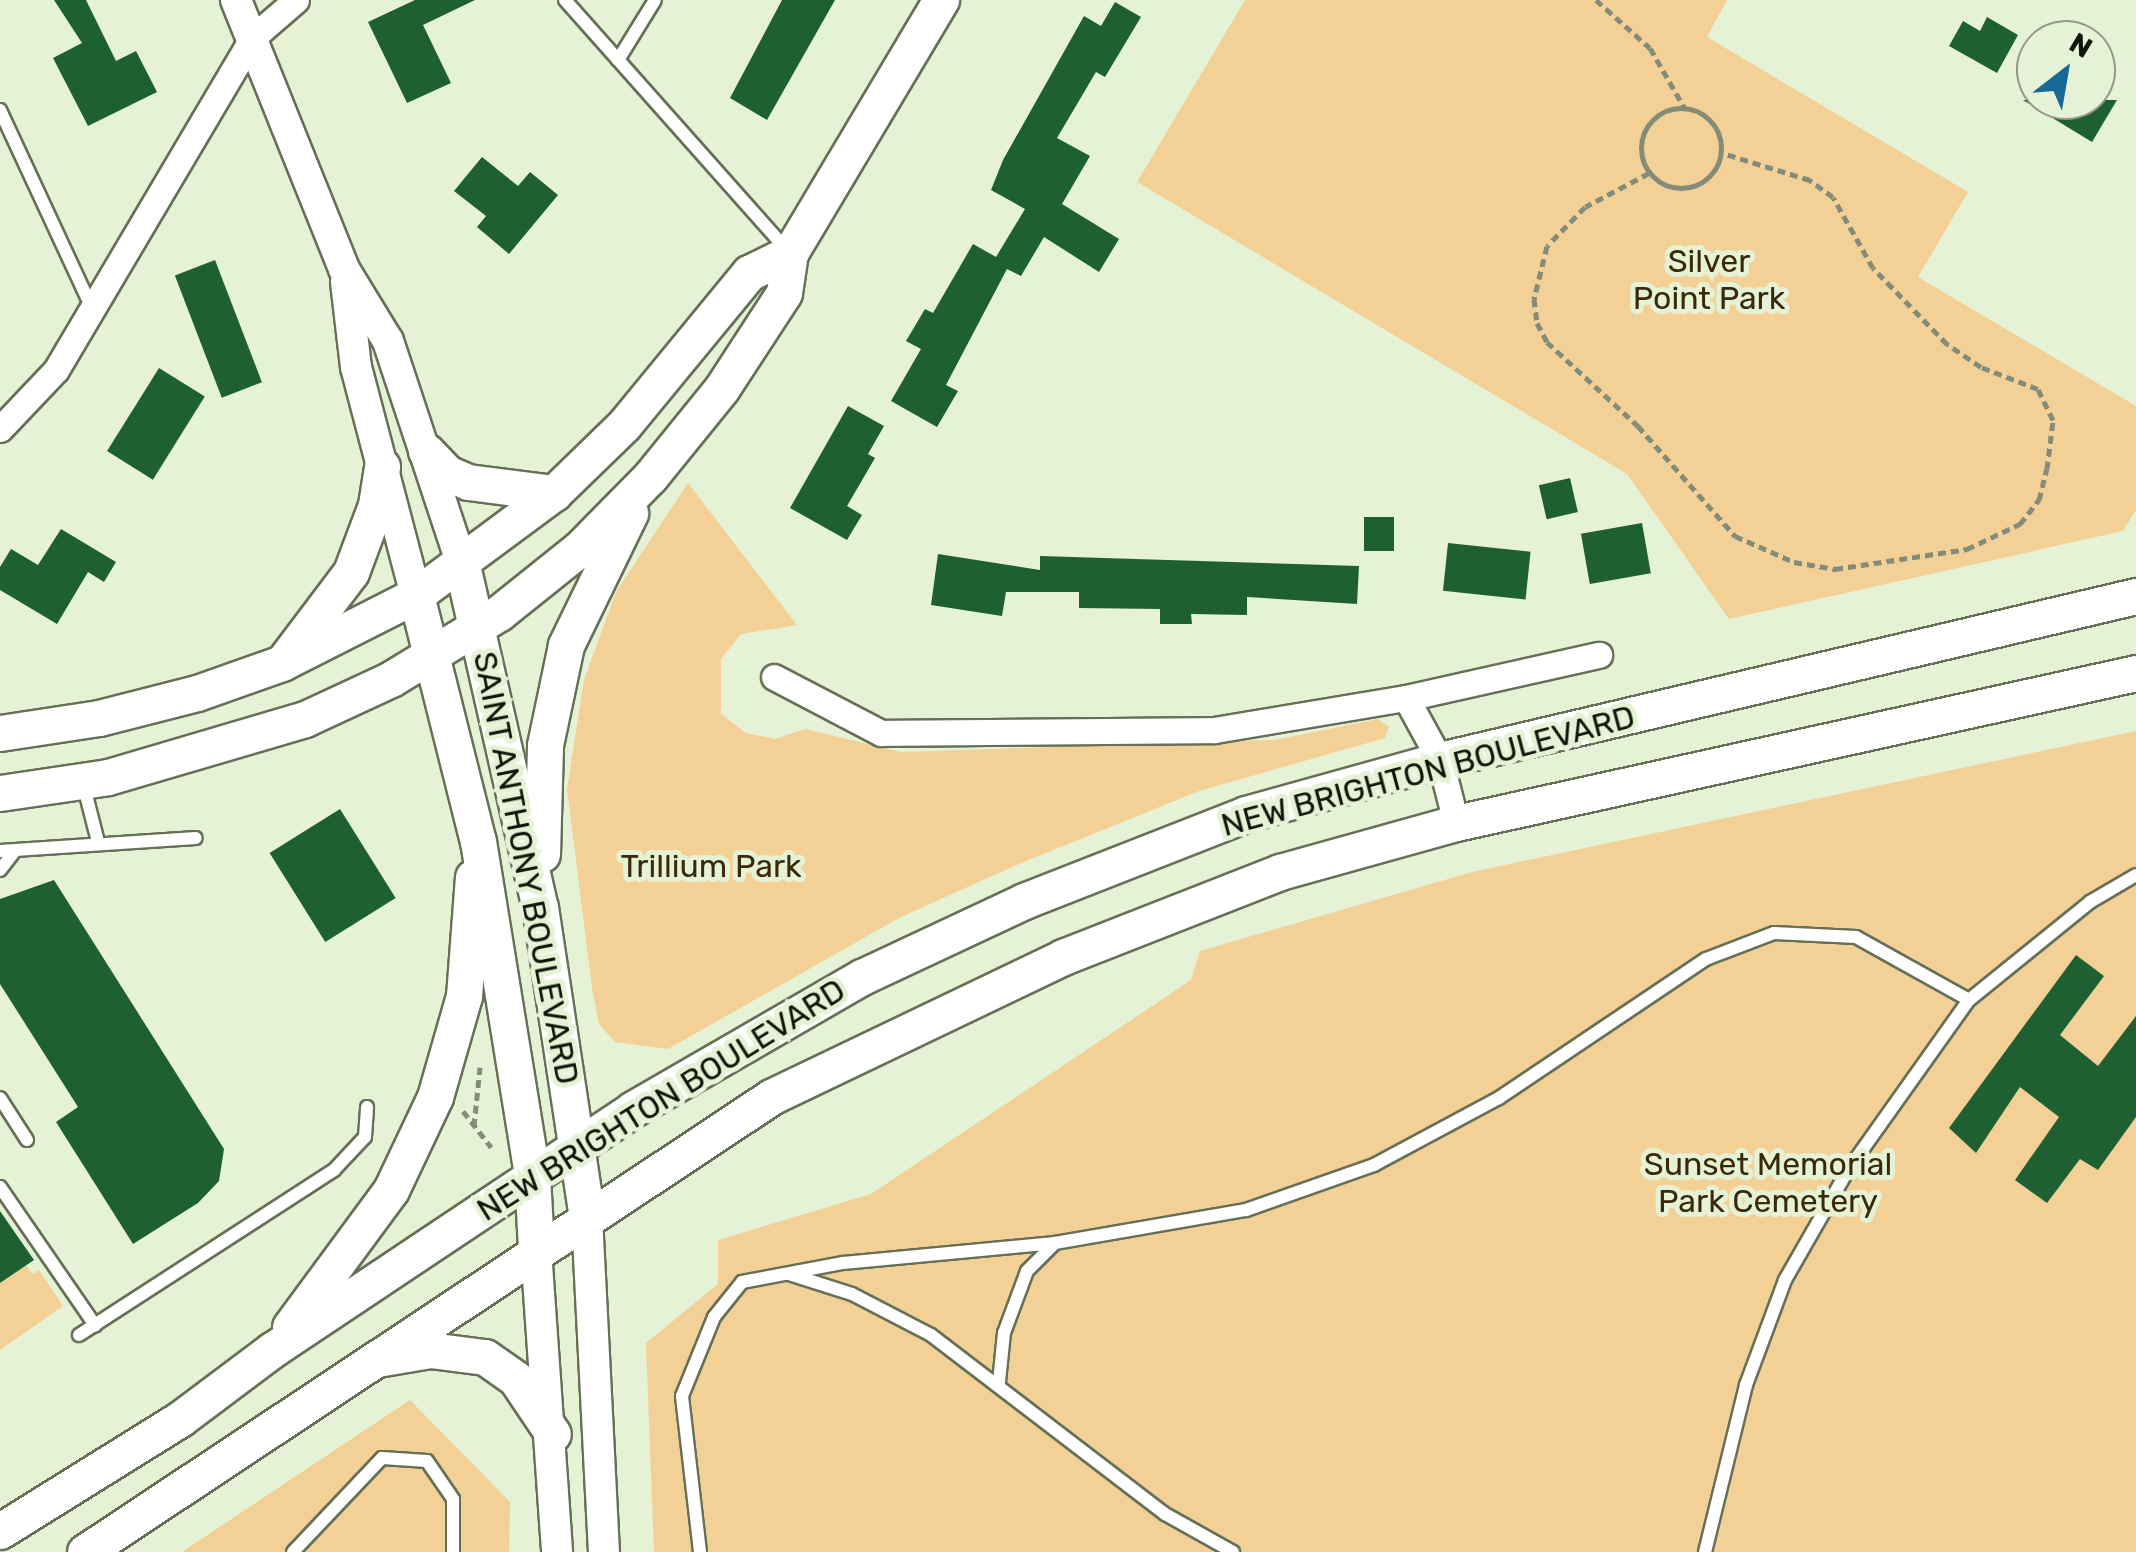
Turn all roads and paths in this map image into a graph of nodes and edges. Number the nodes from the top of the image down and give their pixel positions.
1 (236, 0) edge
2 (296, 0) edge
3 (565, 0) edge
4 (655, 0) edge
5 (941, 0) edge
6 (1596, 0) edge
7 (252, 38) junction
8 (618, 60) junction
9 (1684, 108) junction
10 (0, 110) edge
11 (1722, 153) junction
12 (1649, 173) junction
13 (790, 254) junction
14 (344, 269) junction
15 (92, 308) junction
16 (0, 429) edge
17 (426, 451) junction
18 (382, 466) junction
19 (650, 478) junction
20 (554, 493) junction
21 (439, 580) junction
22 (2136, 596) edge
23 (453, 640) junction
24 (1599, 656) dead end
25 (282, 663) junction
26 (2136, 674) edge
27 (774, 677) dead end
28 (1406, 698) junction
29 (0, 733) edge
30 (1440, 760) junction
31 (82, 781) junction
32 (0, 793) edge
33 (1456, 823) junction
34 (196, 838) dead end
35 (478, 841) junction
36 (98, 842) junction
37 (0, 851) edge
38 (15, 851) junction
39 (0, 870) edge
40 (2136, 875) edge
41 (540, 907) junction
42 (1969, 1000) junction
43 (0, 1098) edge
44 (458, 1105) dead end
45 (367, 1107) dead end
46 (27, 1140) dead end
47 (491, 1147) dead end
48 (577, 1147) junction
49 (532, 1175) junction
50 (0, 1188) edge
51 (586, 1217) junction
52 (1055, 1243) junction
53 (536, 1250) junction
54 (786, 1274) junction
55 (95, 1325) junction
56 (79, 1335) dead end
57 (272, 1350) junction
58 (372, 1360) junction
59 (999, 1382) junction
60 (553, 1434) junction
61 (52, 1499) junction
62 (0, 1507) edge
63 (0, 1531) edge
64 (85, 1552) edge
65 (293, 1552) edge
66 (454, 1552) edge
67 (557, 1552) edge
68 (604, 1552) edge
69 (700, 1552) edge
70 (1232, 1552) edge
71 (1705, 1552) edge

1 - 7 street, SAINT ANTHONY BOULEVARD
2 - 7 street
3 - 8 lane
4 - 8 lane
5 - 13 main road
6 - 9 path
7 - 14 street, SAINT ANTHONY BOULEVARD
7 - 15 street
8 - 13 lane
9 - 11 path
9 - 12 path
10 - 15 lane
11 - 12 path
11 - 12 path
13 - 19 main road
13 - 20 main road
14 - 17 street, SAINT ANTHONY BOULEVARD
14 - 18 street, SAINT ANTHONY BOULEVARD
15 - 16 street
17 - 20 main road
17 - 21 street, SAINT ANTHONY BOULEVARD
18 - 21 street, SAINT ANTHONY BOULEVARD
18 - 25 main road
19 - 23 main road
19 - 41 main road
20 - 21 main road
21 - 23 main road, SAINT ANTHONY BOULEVARD
21 - 23 main road, SAINT ANTHONY BOULEVARD
21 - 25 main road
22 - 30 main road, NEW BRIGHTON BOULEVARD
23 - 31 main road
23 - 35 main road, SAINT ANTHONY BOULEVARD
23 - 41 main road, SAINT ANTHONY BOULEVARD
24 - 28 street
25 - 29 main road
26 - 33 main road, NEW BRIGHTON BOULEVARD
27 - 28 street
28 - 30 street
30 - 33 street
30 - 48 main road, NEW BRIGHTON BOULEVARD
31 - 32 main road
31 - 36 lane
33 - 51 main road, NEW BRIGHTON BOULEVARD
34 - 36 lane
35 - 49 main road, SAINT ANTHONY BOULEVARD
35 - 57 main road
36 - 38 lane
37 - 38 lane
38 - 39 lane
40 - 42 lane
41 - 48 main road, SAINT ANTHONY BOULEVARD
42 - 52 lane
42 - 71 lane
43 - 46 lane
44 - 47 path
45 - 55 lane
48 - 49 main road, NEW BRIGHTON BOULEVARD
48 - 51 main road, SAINT ANTHONY BOULEVARD
49 - 53 main road, SAINT ANTHONY BOULEVARD
49 - 57 main road, NEW BRIGHTON BOULEVARD
50 - 55 lane
51 - 53 main road, NEW BRIGHTON BOULEVARD
51 - 68 street, SAINT ANTHONY BOULEVARD
52 - 54 lane
52 - 59 lane
53 - 58 main road, NEW BRIGHTON BOULEVARD
53 - 60 street, SAINT ANTHONY BOULEVARD
54 - 59 lane
54 - 69 lane
55 - 56 lane
57 - 61 main road, NEW BRIGHTON BOULEVARD
58 - 60 main road
58 - 64 main road, NEW BRIGHTON BOULEVARD
59 - 70 lane
60 - 67 street, SAINT ANTHONY BOULEVARD
61 - 62 lane
61 - 63 main road, NEW BRIGHTON BOULEVARD
65 - 66 lane

